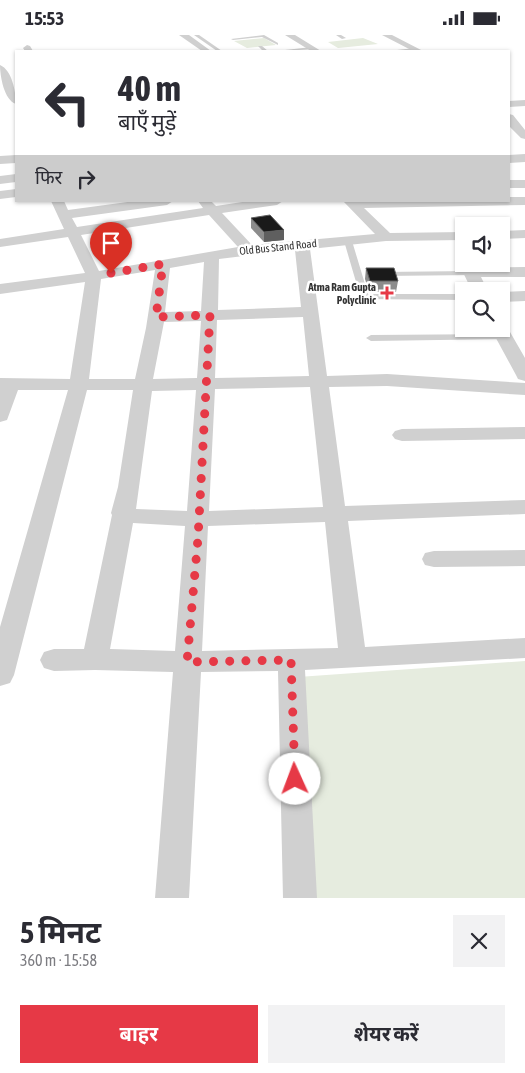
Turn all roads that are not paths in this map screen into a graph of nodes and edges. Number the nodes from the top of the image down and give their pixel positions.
1 (174, 35) edge
2 (184, 35) edge
3 (197, 35) edge
4 (203, 35) edge
5 (314, 35) edge
6 (338, 35) edge
7 (386, 35) edge
8 (243, 36) edge
9 (291, 36) edge
10 (344, 38) dead end
11 (233, 39) dead end
12 (276, 44) dead end
13 (260, 47) dead end
14 (194, 50) edge
15 (206, 50) edge
16 (219, 50) edge
17 (264, 50) edge
18 (314, 50) edge
19 (417, 50) edge
20 (0, 68) edge
21 (0, 94) edge
22 (15, 96) edge
23 (525, 103) edge
24 (510, 104) edge
25 (525, 111) edge
26 (510, 116) edge
27 (525, 121) edge
28 (520, 137) edge
29 (525, 158) edge
30 (510, 159) edge
31 (510, 167) edge
32 (525, 167) edge
33 (15, 178) edge
34 (0, 180) edge
35 (510, 184) edge
36 (525, 184) edge
37 (15, 193) edge
38 (0, 195) edge
39 (510, 201) edge
40 (525, 201) edge
41 (75, 202) edge
42 (149, 202) edge
43 (264, 202) edge
44 (438, 202) edge
45 (351, 203) edge
46 (208, 206) edge
47 (59, 207) edge
48 (525, 214) edge
49 (364, 216) junction
50 (525, 234) edge
51 (510, 235) edge
52 (455, 236) edge
53 (386, 237) junction
54 (75, 239) junction
55 (348, 241) junction
56 (0, 243) edge
57 (302, 245) junction
58 (248, 250) junction
59 (212, 255) junction
60 (0, 257) edge
61 (163, 264) junction
62 (455, 269) edge
63 (510, 271) edge
64 (525, 272) edge
65 (367, 274) edge
66 (377, 274) edge
67 (358, 275) junction
68 (94, 276) junction
69 (1, 290) edge
70 (525, 296) edge
71 (455, 297) edge
72 (510, 297) edge
73 (310, 312) junction
74 (210, 315) junction
75 (156, 317) junction
76 (455, 335) edge
77 (504, 337) edge
78 (371, 338) dead end
79 (525, 375) edge
80 (320, 382) junction
81 (5, 384) edge
82 (79, 384) junction
83 (206, 384) junction
84 (143, 385) junction
85 (525, 389) edge
86 (0, 417) edge
87 (525, 433) edge
88 (402, 435) dead end
89 (525, 507) edge
90 (122, 513) junction
91 (336, 514) junction
92 (199, 519) junction
93 (525, 558) edge
94 (434, 559) dead end
95 (525, 648) edge
96 (353, 658) junction
97 (95, 659) junction
98 (54, 660) dead end
99 (291, 660) junction
100 (187, 662) junction
101 (0, 675) edge
102 (172, 898) edge
103 (300, 898) edge

1 - 14 street
2 - 15 street
3 - 4 lane
3 - 16 lane
5 - 9 lane
6 - 10 lane
7 - 19 street
8 - 11 lane
8 - 12 lane
9 - 18 street
13 - 17 lane
20 - 22 street
21 - 22 street
23 - 24 street
25 - 26 street
26 - 27 street
26 - 28 street
29 - 30 street
31 - 32 street
33 - 34 street
35 - 36 street
37 - 38 street
39 - 40 street
41 - 47 street
42 - 47 street
43 - 46 street
44 - 45 street
45 - 49 street
46 - 54 street
46 - 58 street
47 - 54 street
48 - 49 street
49 - 53 street
50 - 51 street
52 - 53 street, Old Bus Stand Road
53 - 55 street, Old Bus Stand Road
54 - 56 street
54 - 60 street
54 - 68 street
55 - 57 street, Old Bus Stand Road
55 - 67 lane
57 - 58 street, Old Bus Stand Road
57 - 73 street
58 - 59 street, Old Bus Stand Road
59 - 61 street, Old Bus Stand Road
59 - 74 street
61 - 68 street, Old Bus Stand Road
61 - 75 street
62 - 66 lane
63 - 64 street
65 - 67 lane
67 - 71 lane
68 - 69 street, Old Bus Stand Road
68 - 82 street
70 - 72 street
73 - 74 street
73 - 80 street
74 - 75 street
74 - 83 street
75 - 84 street
76 - 78 lane
77 - 79 street
80 - 83 street
80 - 85 street
80 - 91 street
81 - 82 street
81 - 86 street
82 - 84 street
82 - 101 street
83 - 84 street
83 - 92 street
84 - 90 street
87 - 88 street
89 - 91 street
90 - 92 street
90 - 97 street
91 - 92 street
91 - 96 street
92 - 100 street
93 - 94 street
95 - 96 street
96 - 99 street
97 - 98 street
97 - 100 street
99 - 100 street
99 - 103 street
100 - 102 street

